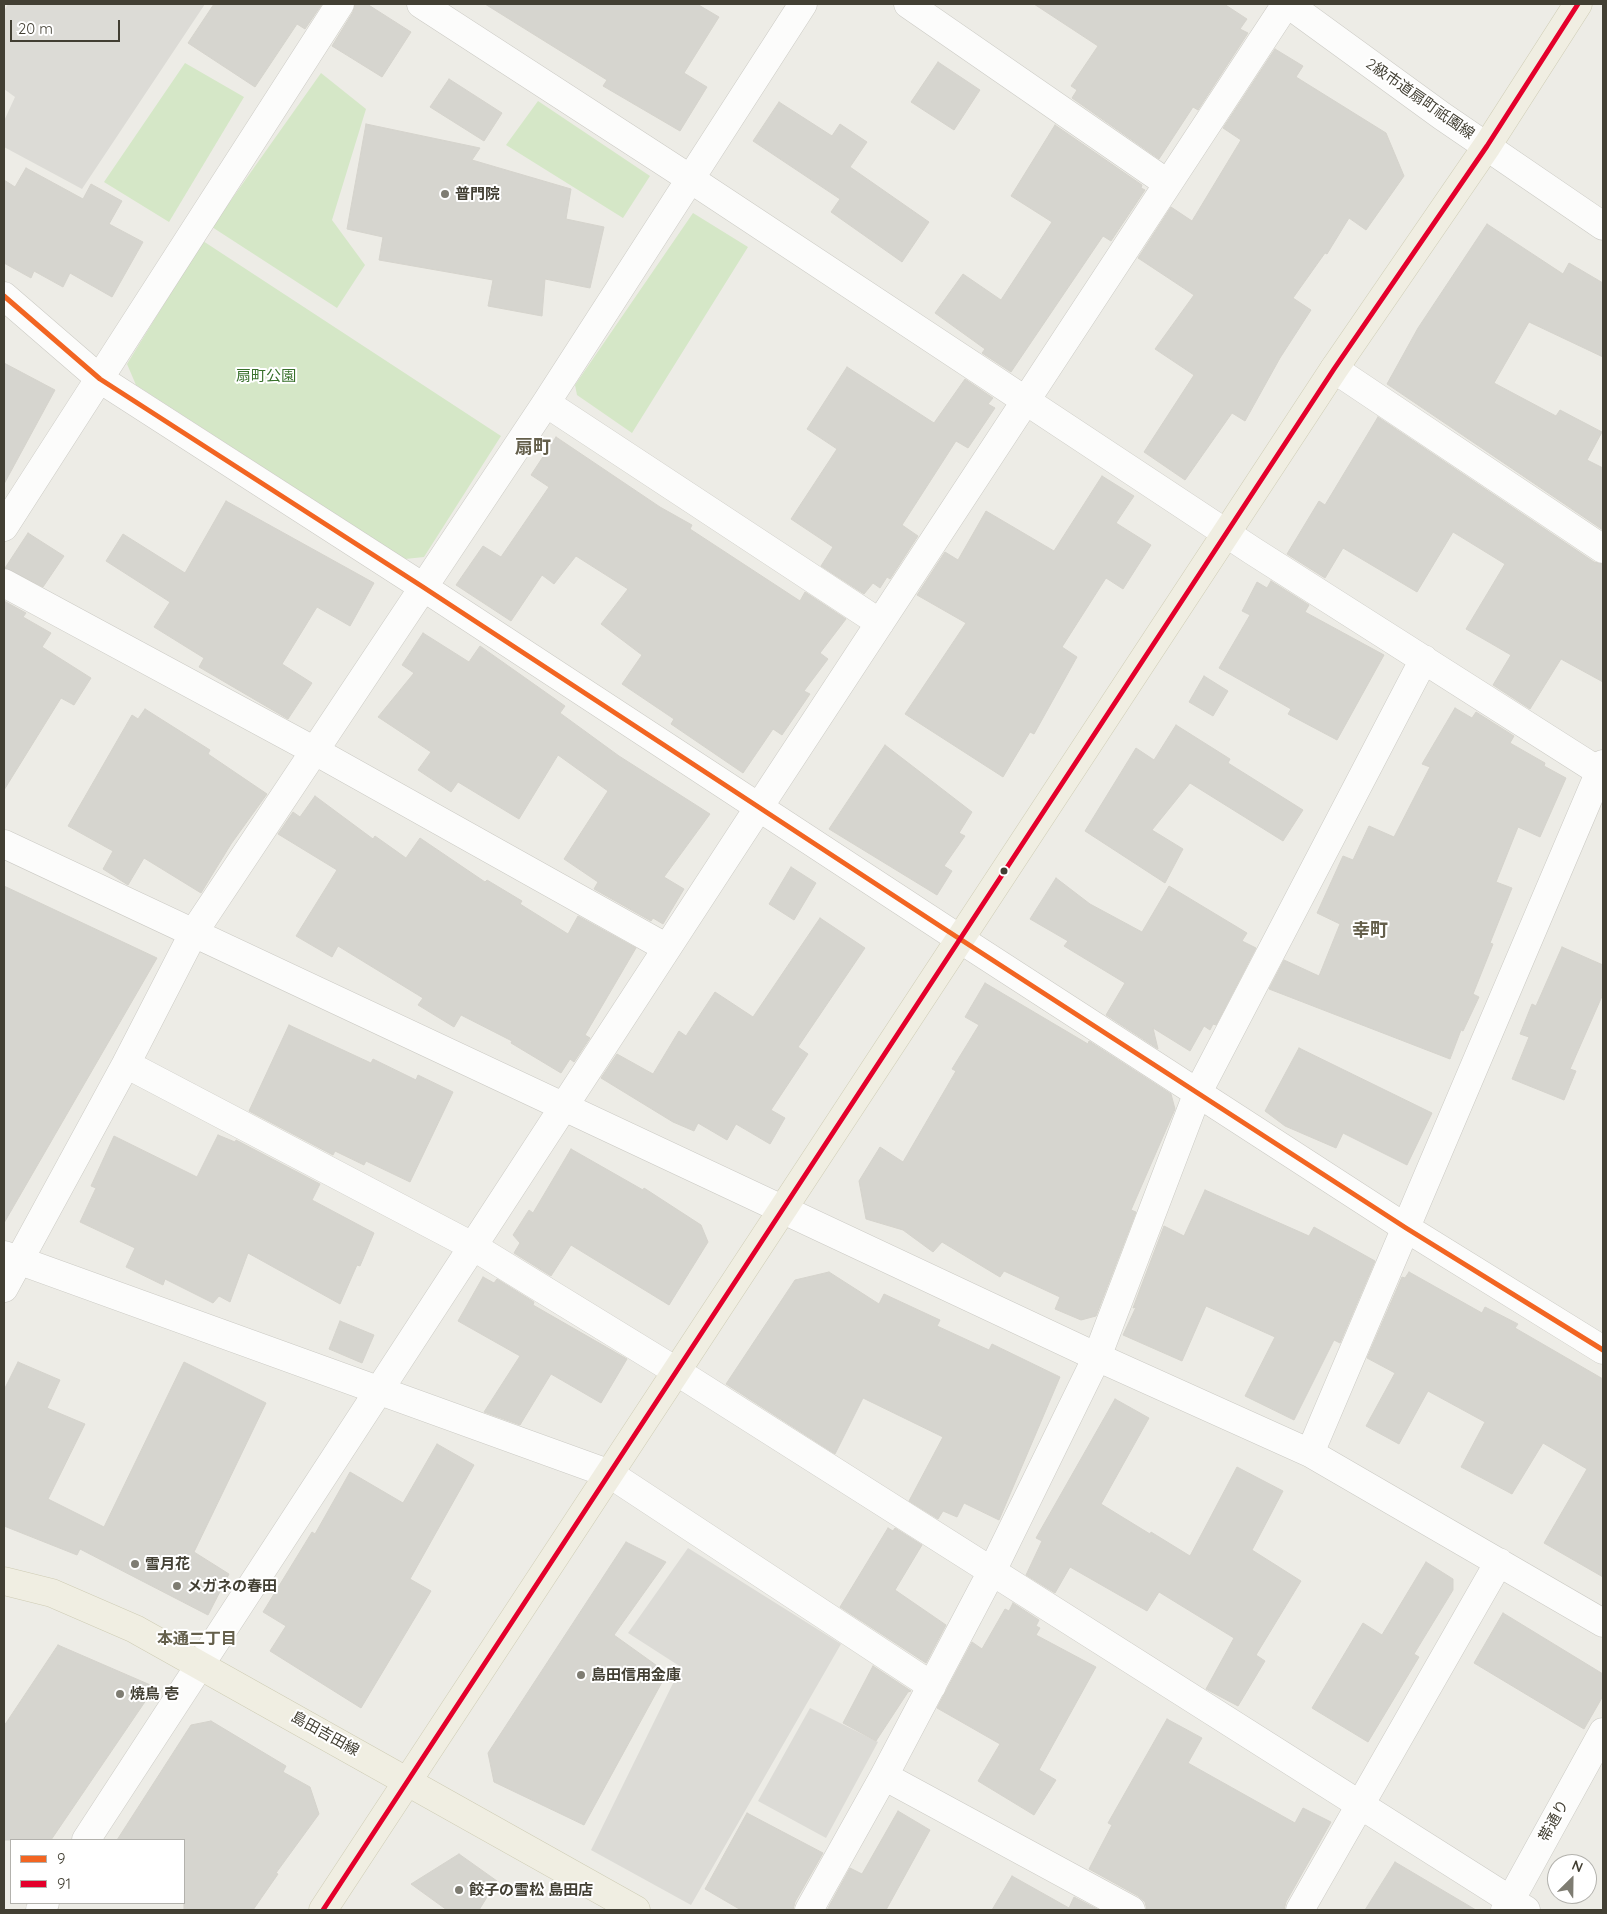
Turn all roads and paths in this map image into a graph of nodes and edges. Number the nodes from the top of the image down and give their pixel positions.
1 (340, 4) edge
2 (421, 4) edge
3 (803, 4) edge
4 (908, 4) edge
5 (1287, 4) edge
6 (1578, 4) edge
7 (1487, 146) junction
8 (689, 178) junction
9 (1167, 183) junction
10 (1603, 226) edge
11 (4, 296) edge
12 (1334, 369) junction
13 (100, 379) junction
14 (1025, 399) junction
15 (546, 403) junction
16 (4, 526) edge
17 (1227, 533) junction
18 (1603, 549) edge
19 (4, 583) edge
20 (422, 587) junction
21 (880, 623) junction
22 (1424, 658) junction
23 (315, 751) junction
24 (1602, 768) edge
25 (758, 807) junction
26 (4, 844) edge
27 (194, 932) junction
28 (959, 938) junction
29 (667, 948) junction
30 (126, 1064) junction
31 (1198, 1092) junction
32 (565, 1108) junction
33 (783, 1210) junction
34 (1406, 1228) junction
35 (474, 1247) junction
36 (11, 1258) edge
37 (4, 1288) edge
38 (1603, 1350) edge
39 (1097, 1357) junction
40 (676, 1371) junction
41 (378, 1391) junction
42 (1310, 1453) junction
43 (610, 1474) junction
44 (1499, 1562) junction
45 (991, 1573) junction
46 (4, 1581) edge
47 (1603, 1623) edge
48 (201, 1666) junction
49 (932, 1686) junction
50 (1603, 1732) edge
51 (884, 1776) junction
52 (408, 1781) junction
53 (1360, 1807) junction
54 (87, 1839) edge
55 (1510, 1903) edge
56 (323, 1910) edge
57 (636, 1910) edge
58 (809, 1910) edge
59 (1131, 1910) edge
60 (1300, 1910) edge

1 - 13 street
2 - 8 street
3 - 8 street
4 - 9 street
5 - 7 street, 2級市道扇町祇園線
5 - 9 street
6 - 7 main road
7 - 10 street, 2級市道扇町祇園線
7 - 12 main road
8 - 14 street
8 - 15 street
9 - 14 street
11 - 13 street
12 - 17 main road
12 - 18 street
13 - 16 street
13 - 20 street
14 - 17 street
14 - 21 street
15 - 20 street
15 - 21 street
17 - 22 street
17 - 28 main road
19 - 23 street
20 - 23 street
20 - 25 street
21 - 25 street
22 - 24 street
22 - 31 street
23 - 27 street
23 - 29 street
24 - 34 street
25 - 28 street
25 - 29 street
26 - 27 street
27 - 30 street
27 - 32 street
28 - 31 street
28 - 33 main road
29 - 32 street
30 - 35 street
30 - 36 street
31 - 34 street
31 - 39 street
32 - 33 street
32 - 35 street
33 - 39 street
33 - 40 main road
34 - 38 street
34 - 42 street
35 - 40 street
35 - 41 street
36 - 37 street
36 - 41 street
39 - 42 street
39 - 45 street
40 - 43 main road
40 - 45 street
41 - 43 street
41 - 48 street
42 - 44 street
43 - 49 street
43 - 52 main road
44 - 47 street
44 - 53 street
45 - 49 street
45 - 53 street
46 - 48 main road, 島田吉田線
48 - 52 main road, 島田吉田線
48 - 54 street
49 - 51 street
50 - 55 street, 帯通り
51 - 58 street
51 - 59 street
52 - 56 main road
52 - 57 main road, 島田吉田線
53 - 55 street
53 - 60 street

